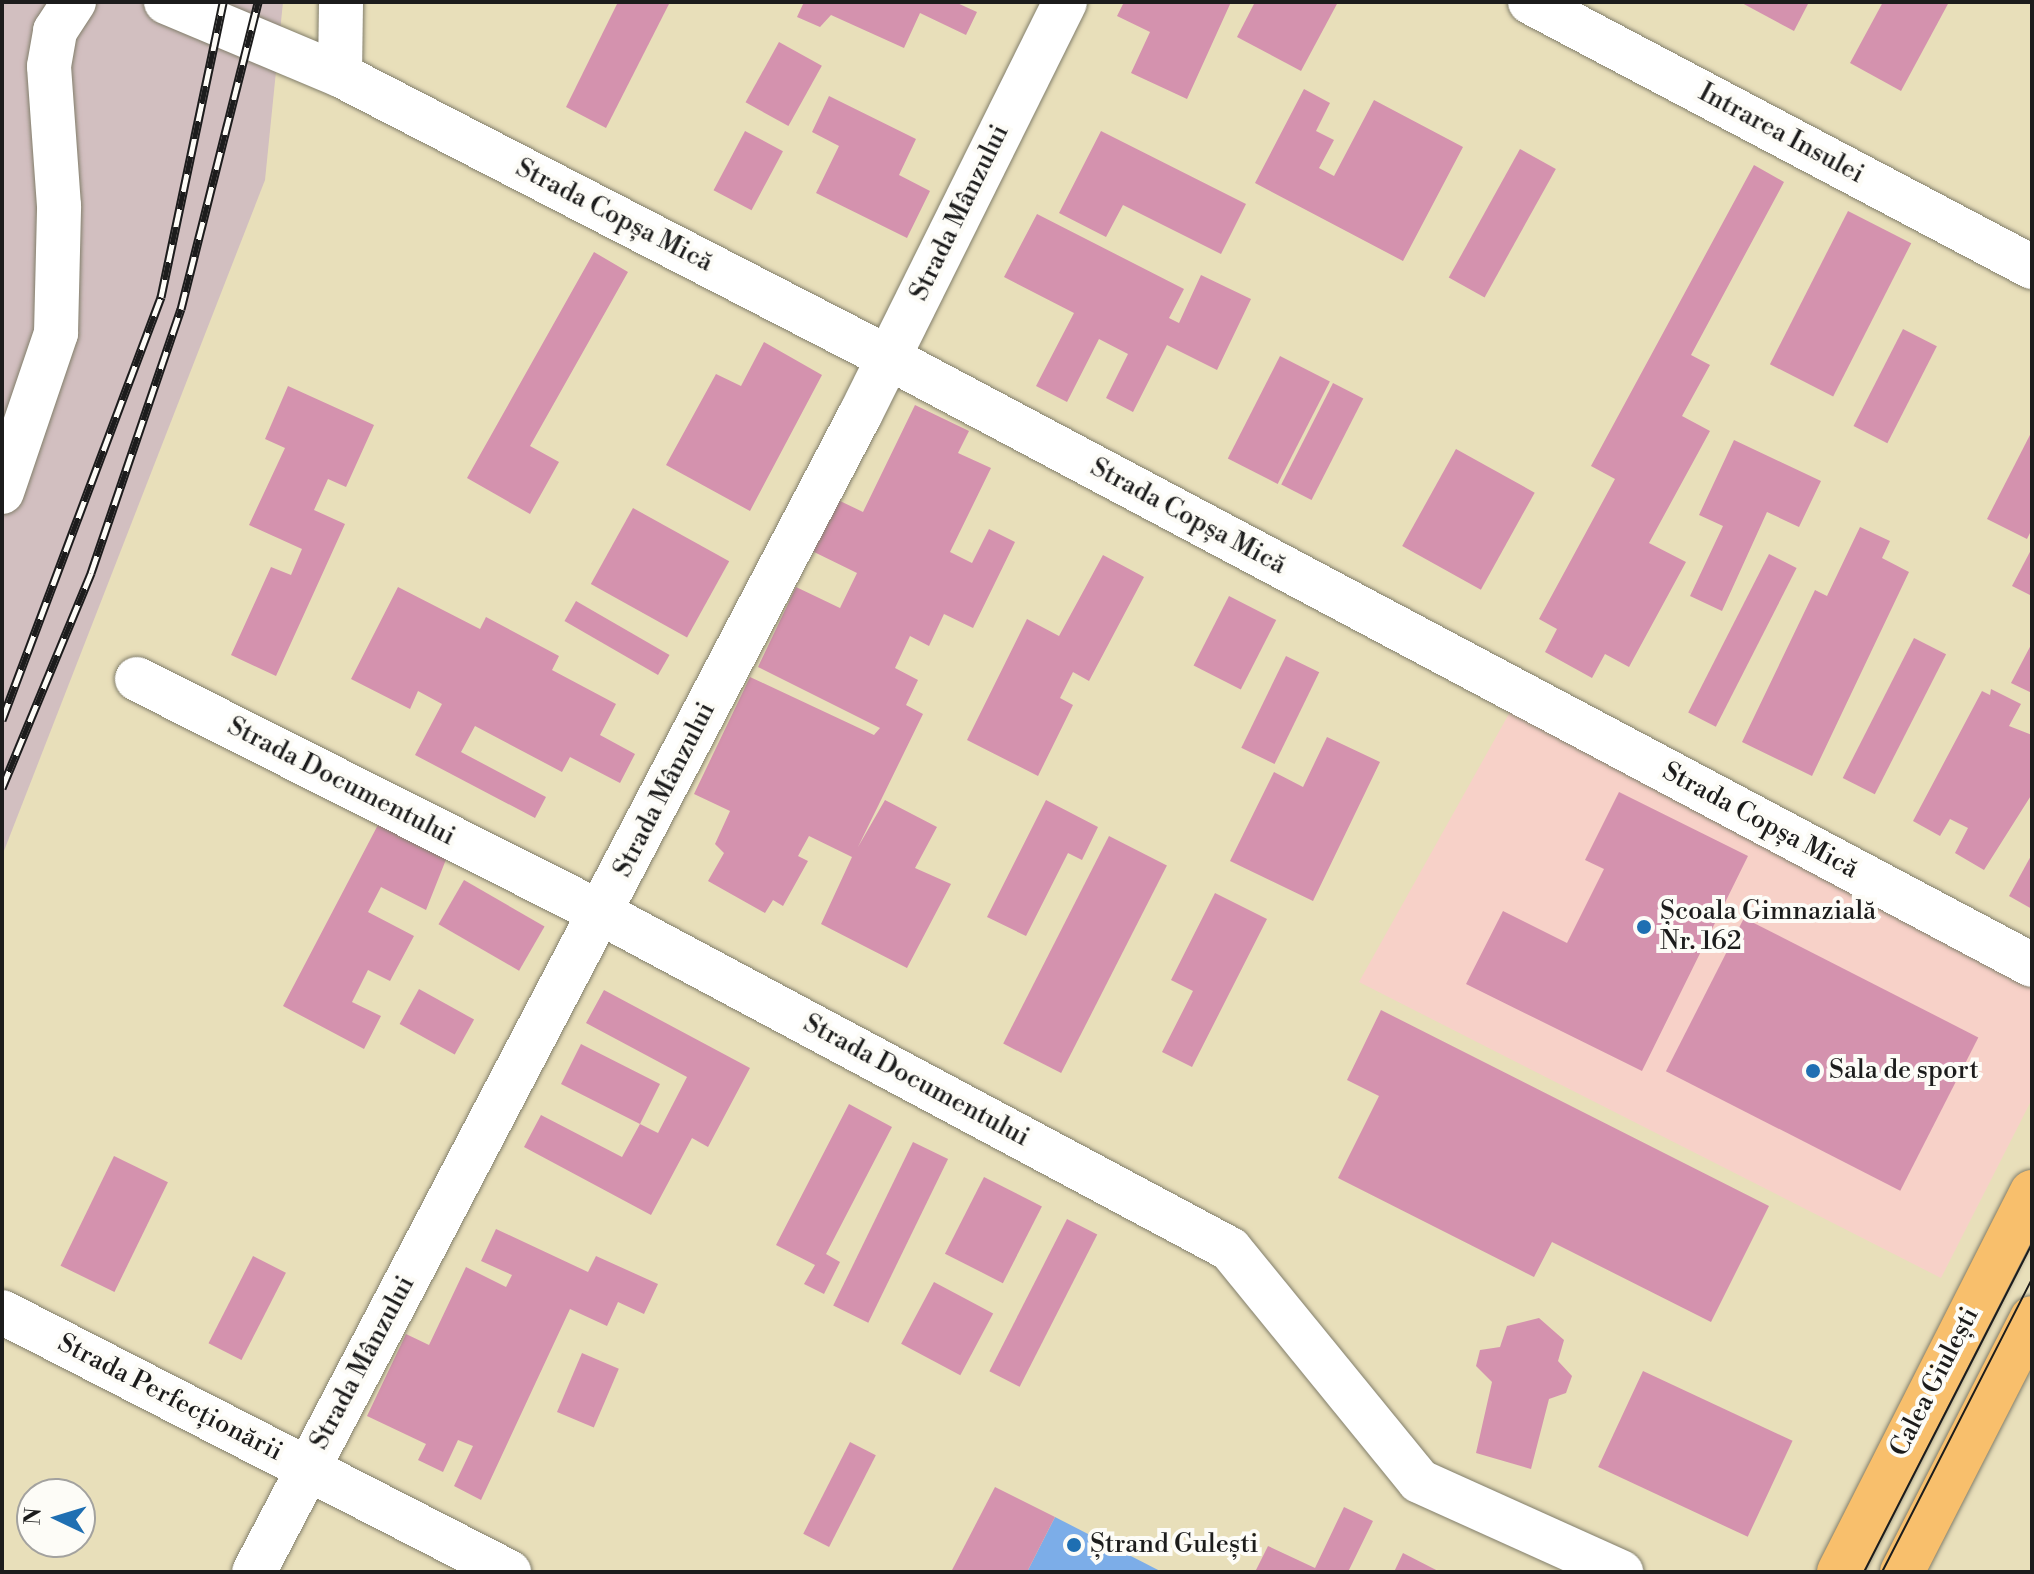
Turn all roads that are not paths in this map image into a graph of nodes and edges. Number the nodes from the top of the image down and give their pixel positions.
1 (74, 2) edge
2 (166, 2) edge
3 (341, 2) edge
4 (1065, 2) edge
5 (1530, 2) edge
6 (340, 75) junction
7 (2032, 267) edge
8 (889, 358) junction
9 (2, 492) edge
10 (137, 679) dead end
11 (601, 913) junction
12 (2032, 965) edge
13 (2032, 1192) edge
14 (2, 1312) edge
15 (2032, 1318) edge
16 (308, 1468) junction
17 (1852, 1568) edge
18 (254, 1572) edge
19 (509, 1572) edge
20 (1621, 1572) edge
21 (1902, 1572) edge

1 - 9 street
2 - 6 street, Strada Copșa Mică
3 - 6 street
4 - 8 street, Strada Mânzului
5 - 7 street, Intrarea Insulei
6 - 8 street, Strada Copșa Mică
8 - 11 street, Strada Mânzului
8 - 12 street, Strada Copșa Mică
10 - 11 street, Strada Documentului
11 - 16 street, Strada Mânzului
11 - 20 street, Strada Documentului
13 - 17 main road, Calea Giulești
14 - 16 street, Strada Perfecționării
15 - 21 main road
16 - 18 street, Strada Mânzului
16 - 19 street, Strada Perfecționării

